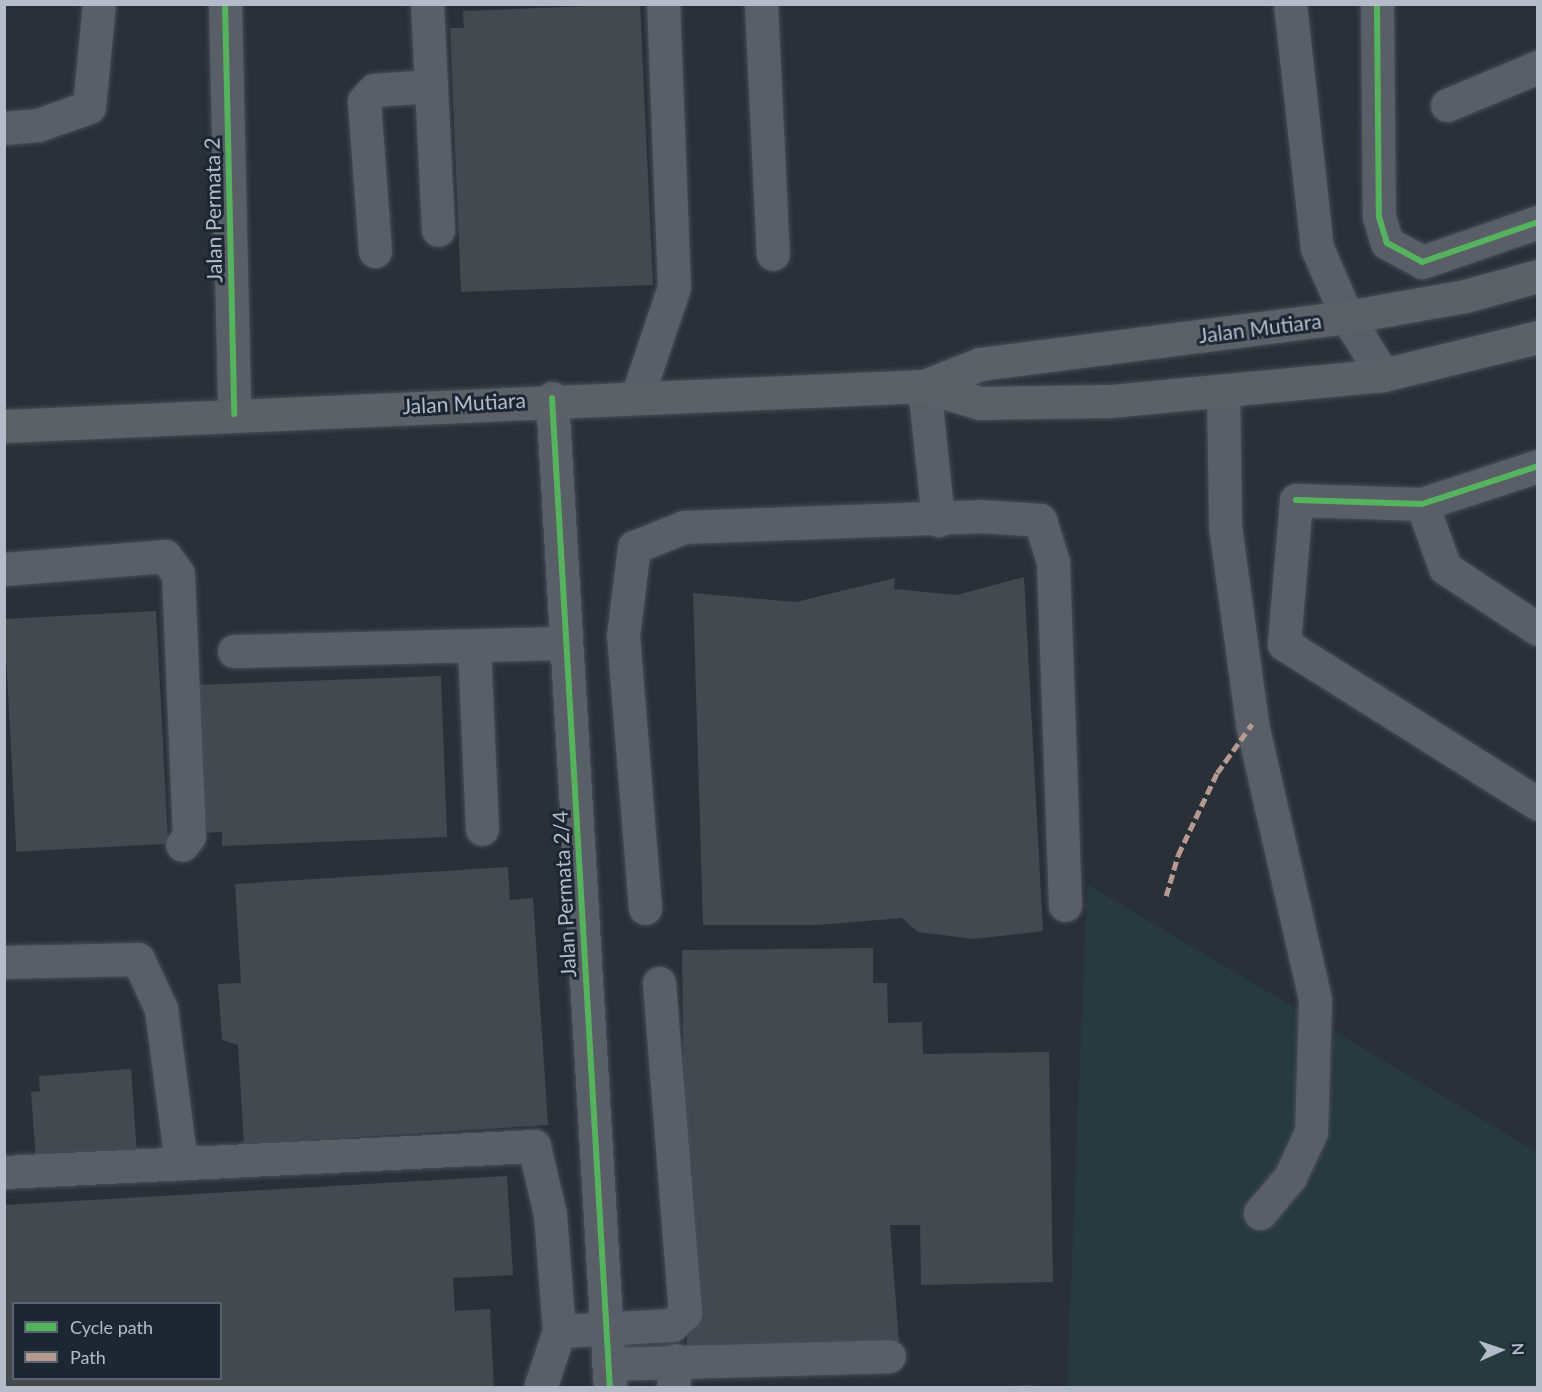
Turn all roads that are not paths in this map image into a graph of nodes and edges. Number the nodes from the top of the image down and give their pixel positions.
1 (99, 4) edge
2 (225, 4) edge
3 (427, 4) edge
4 (663, 4) edge
5 (761, 4) edge
6 (1290, 4) edge
7 (1377, 4) edge
8 (1538, 67) edge
9 (431, 86) junction
10 (1447, 105) dead end
11 (4, 128) edge
12 (1538, 222) edge
13 (438, 230) dead end
14 (375, 251) dead end
15 (773, 254) dead end
16 (1538, 276) edge
17 (1347, 317) junction
18 (1538, 337) edge
19 (1383, 375) junction
20 (924, 386) junction
21 (1223, 392) junction
22 (638, 394) junction
23 (552, 398) junction
24 (234, 414) junction
25 (4, 426) edge
26 (1533, 472) edge
27 (1422, 504) junction
28 (938, 520) junction
29 (4, 569) edge
30 (1538, 628) edge
31 (566, 644) junction
32 (474, 647) junction
33 (234, 651) dead end
34 (1538, 804) edge
35 (482, 829) dead end
36 (182, 845) dead end
37 (1065, 905) dead end
38 (645, 908) dead end
39 (4, 962) edge
40 (659, 983) dead end
41 (181, 1164) junction
42 (4, 1172) edge
43 (1260, 1213) dead end
44 (606, 1330) junction
45 (559, 1331) junction
46 (888, 1356) dead end
47 (675, 1374) edge
48 (609, 1376) edge
49 (540, 1388) edge

1 - 11 street
2 - 24 street, Jalan Permata 2
3 - 9 street
4 - 22 street
5 - 15 street
6 - 17 street
7 - 12 street
8 - 10 street
9 - 13 street
9 - 14 street
16 - 17 main road, Jalan Mutiara
17 - 19 street
17 - 20 main road, Jalan Mutiara
18 - 19 main road
19 - 21 main road
20 - 21 main road
20 - 22 main road, Jalan Mutiara
20 - 28 street
21 - 43 street
22 - 23 main road, Jalan Mutiara
23 - 24 main road, Jalan Mutiara
23 - 31 street, Jalan Permata 2/4
24 - 25 main road, Jalan Mutiara
26 - 27 street
27 - 30 street
27 - 34 street
28 - 37 street
28 - 38 street
29 - 36 street
31 - 32 street
31 - 44 street, Jalan Permata 2/4
32 - 33 street
32 - 35 street
39 - 41 street
40 - 44 street
41 - 42 street
41 - 45 street
44 - 45 street
44 - 48 street, Jalan Permata 2/4
45 - 49 street
46 - 47 street
47 - 48 street

